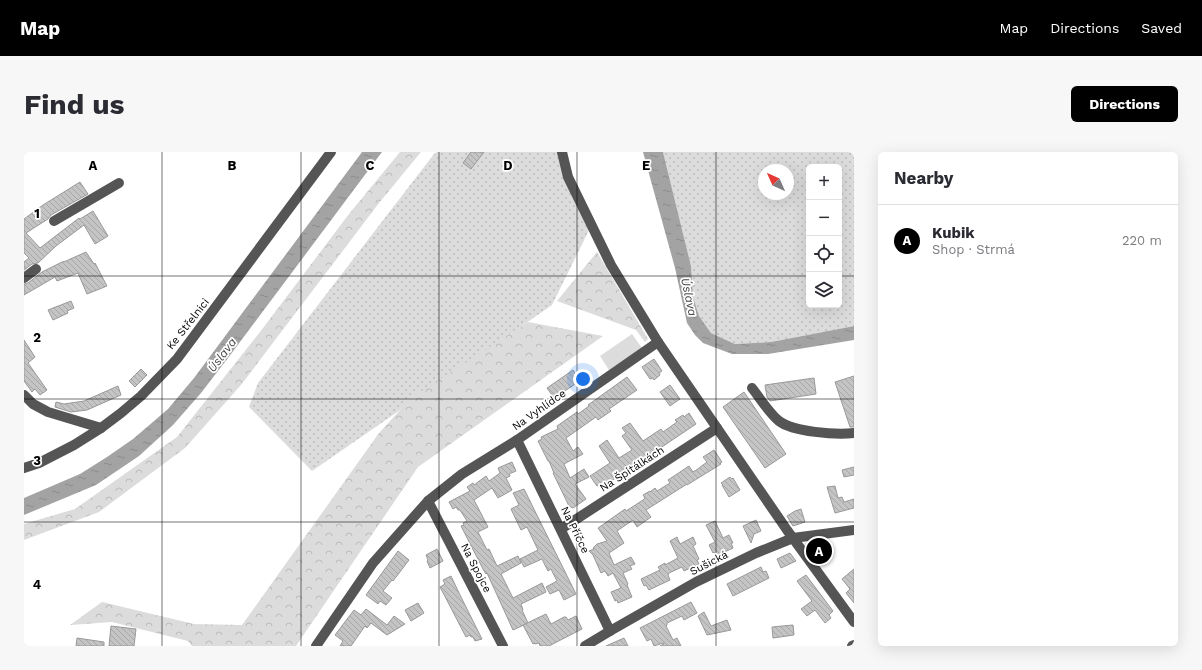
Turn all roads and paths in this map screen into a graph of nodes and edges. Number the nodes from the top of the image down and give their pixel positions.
1 (331, 152) edge
2 (562, 152) edge
3 (119, 183) dead end
4 (54, 221) dead end
5 (36, 269) dead end
6 (24, 278) edge
7 (658, 342) junction
8 (752, 388) dead end
9 (24, 395) edge
10 (101, 428) junction
11 (716, 428) junction
12 (854, 434) edge
13 (517, 440) junction
14 (24, 468) edge
15 (428, 501) junction
16 (561, 529) junction
17 (854, 530) edge
18 (793, 538) junction
19 (854, 622) edge
20 (610, 631) junction
21 (316, 646) edge
22 (503, 646) edge
23 (585, 646) edge

1 - 10 street, Ke Střelnici
2 - 7 street
3 - 4 street
5 - 6 street
7 - 11 street
7 - 13 street, Na Vyhlídce
8 - 12 street
9 - 10 street
10 - 14 street, Ke Střelnici
11 - 16 street, Na Špitálkách
11 - 18 street
13 - 15 street, Na Vyhlídce
13 - 16 street, Na Příčce
15 - 21 street, Na Vyhlídce
15 - 22 street, Na Spojce
16 - 20 street, Na Příčce
17 - 18 street, Sušická
18 - 19 street
18 - 20 street, Sušická
20 - 23 street, Sušická

